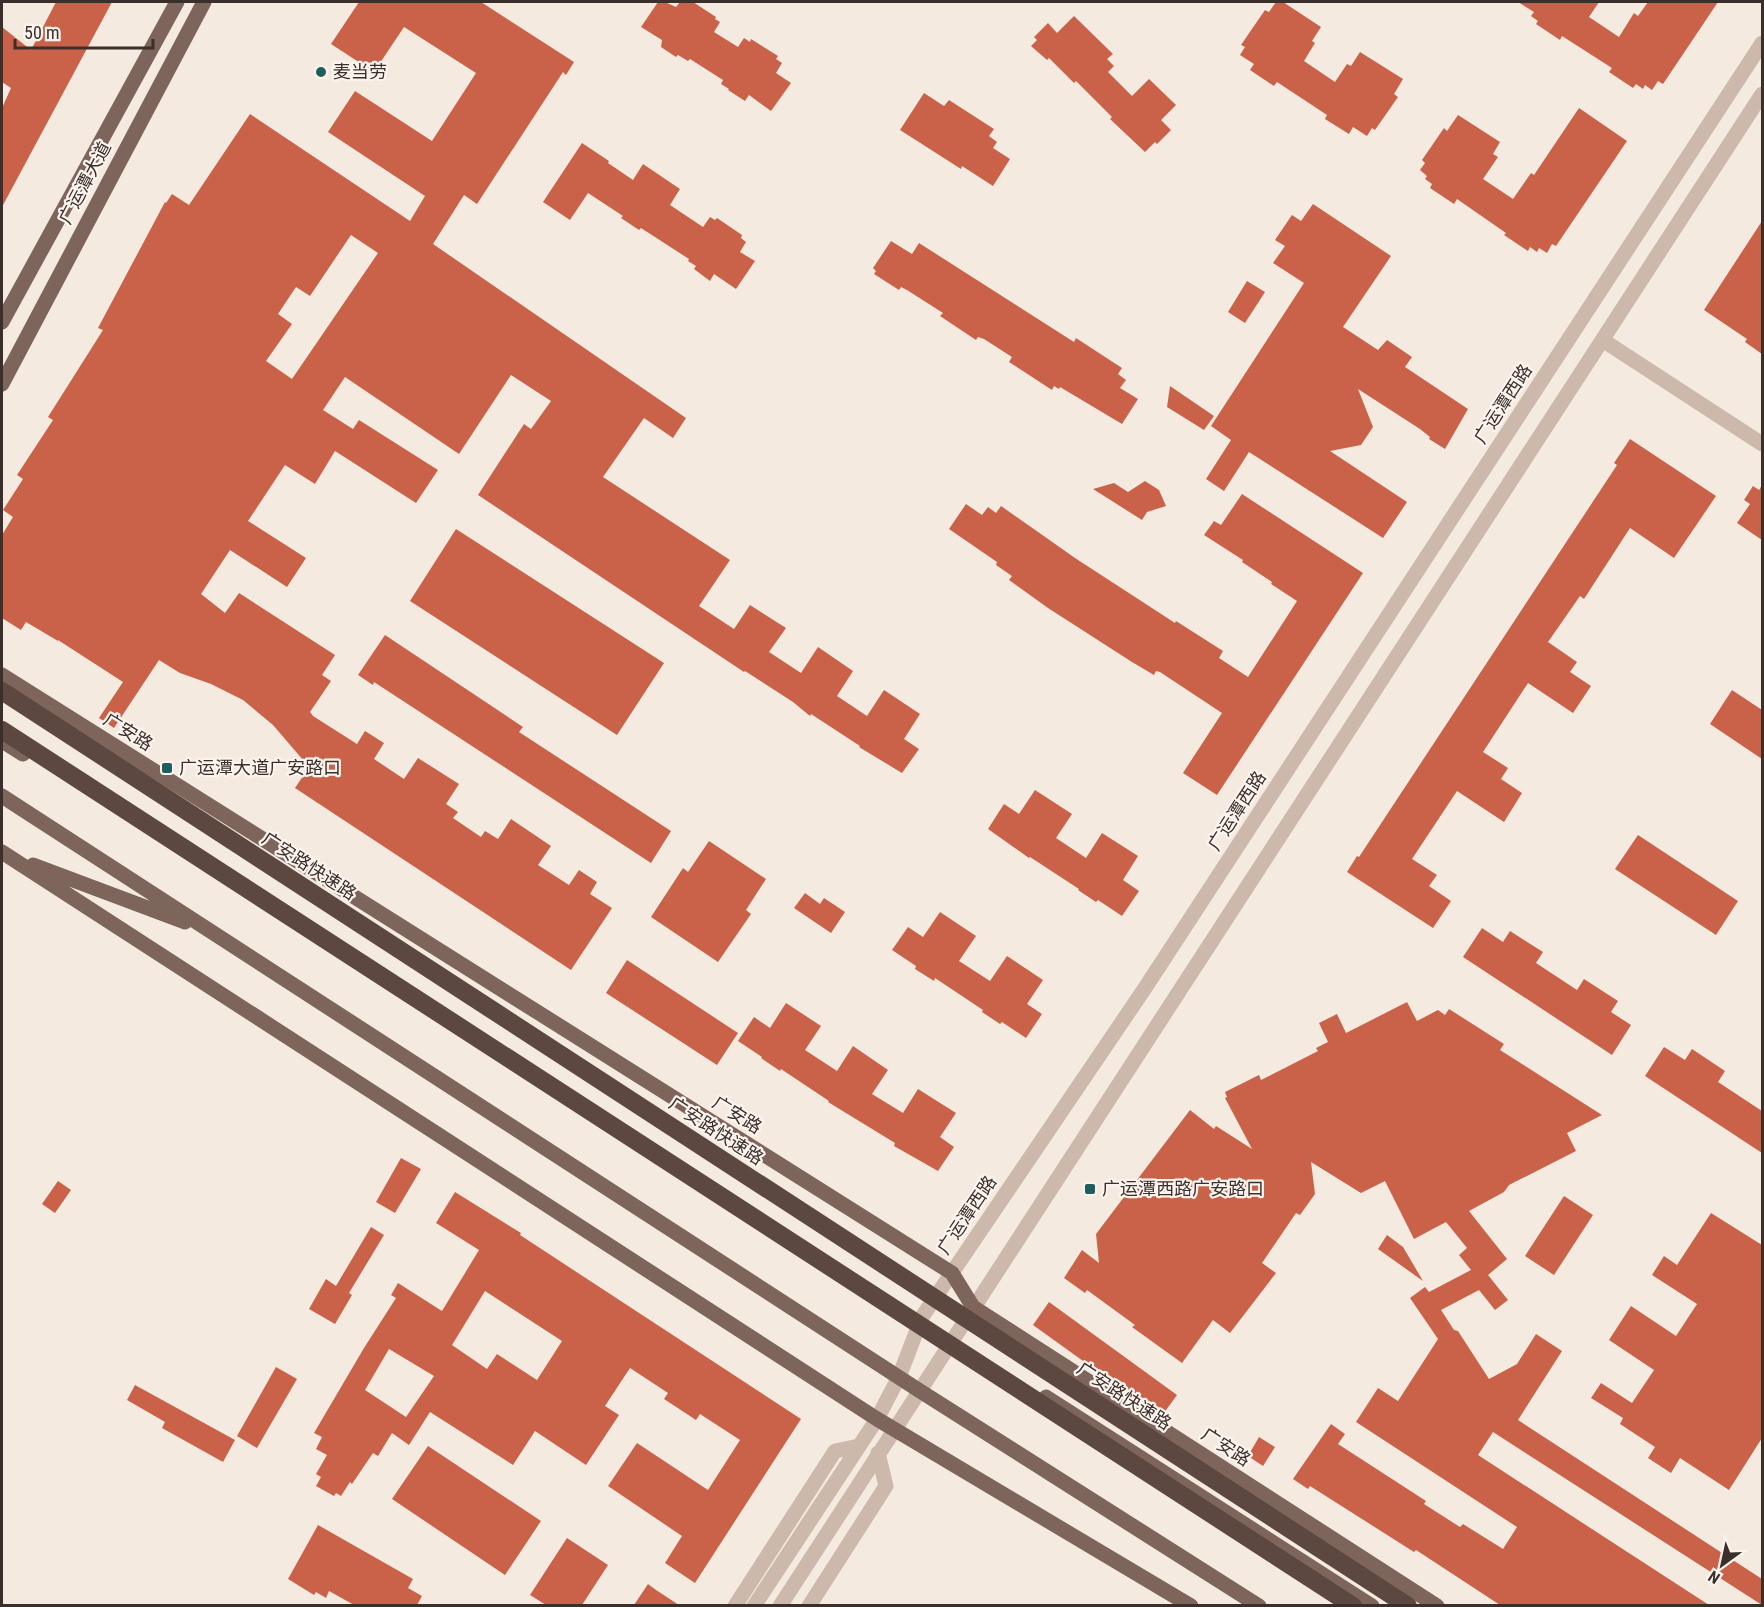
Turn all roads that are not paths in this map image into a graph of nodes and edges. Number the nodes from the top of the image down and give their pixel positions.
1 (177, 2) edge
2 (204, 2) edge
3 (1762, 43) edge
4 (1762, 94) edge
5 (2, 322) edge
6 (1604, 341) junction
7 (2, 384) edge
8 (1762, 444) edge
9 (2, 675) edge
10 (2, 691) edge
11 (2, 730) edge
12 (2, 741) edge
13 (2, 796) edge
14 (3, 853) edge
15 (213, 933) junction
16 (952, 1273) junction
17 (973, 1307) junction
18 (922, 1317) junction
19 (953, 1337) junction
20 (899, 1377) junction
21 (920, 1391) junction
22 (877, 1419) junction
23 (894, 1429) junction
24 (859, 1446) junction
25 (878, 1453) junction
26 (735, 1605) edge
27 (754, 1605) edge
28 (780, 1605) edge
29 (809, 1605) edge
30 (1191, 1605) edge
31 (1259, 1605) edge
32 (1353, 1605) edge
33 (1372, 1605) edge
34 (1408, 1605) edge
35 (1437, 1605) edge

1 - 5 main road, 广运潭大道
2 - 7 main road, 广运潭大道
3 - 16 street, 广运潭西路
4 - 6 street
6 - 8 street
6 - 17 street
9 - 16 main road, 广安路
10 - 34 highway, 广安路快速路
11 - 32 highway
12 - 18 main road
13 - 15 main road
14 - 15 main road
14 - 22 main road
15 - 20 main road
16 - 17 main road, 广安路
16 - 18 street, 广运潭西路
17 - 19 street
17 - 35 main road, 广安路
18 - 19 main road
18 - 20 street, 广运潭西路
19 - 21 street
19 - 33 main road
20 - 21 main road
20 - 22 street, 广运潭西路
21 - 23 street
21 - 31 main road
22 - 23 main road
22 - 24 street, 广运潭西路
23 - 25 street
23 - 30 main road
24 - 26 street
24 - 27 street, 广运潭西路
25 - 28 street
25 - 29 street

